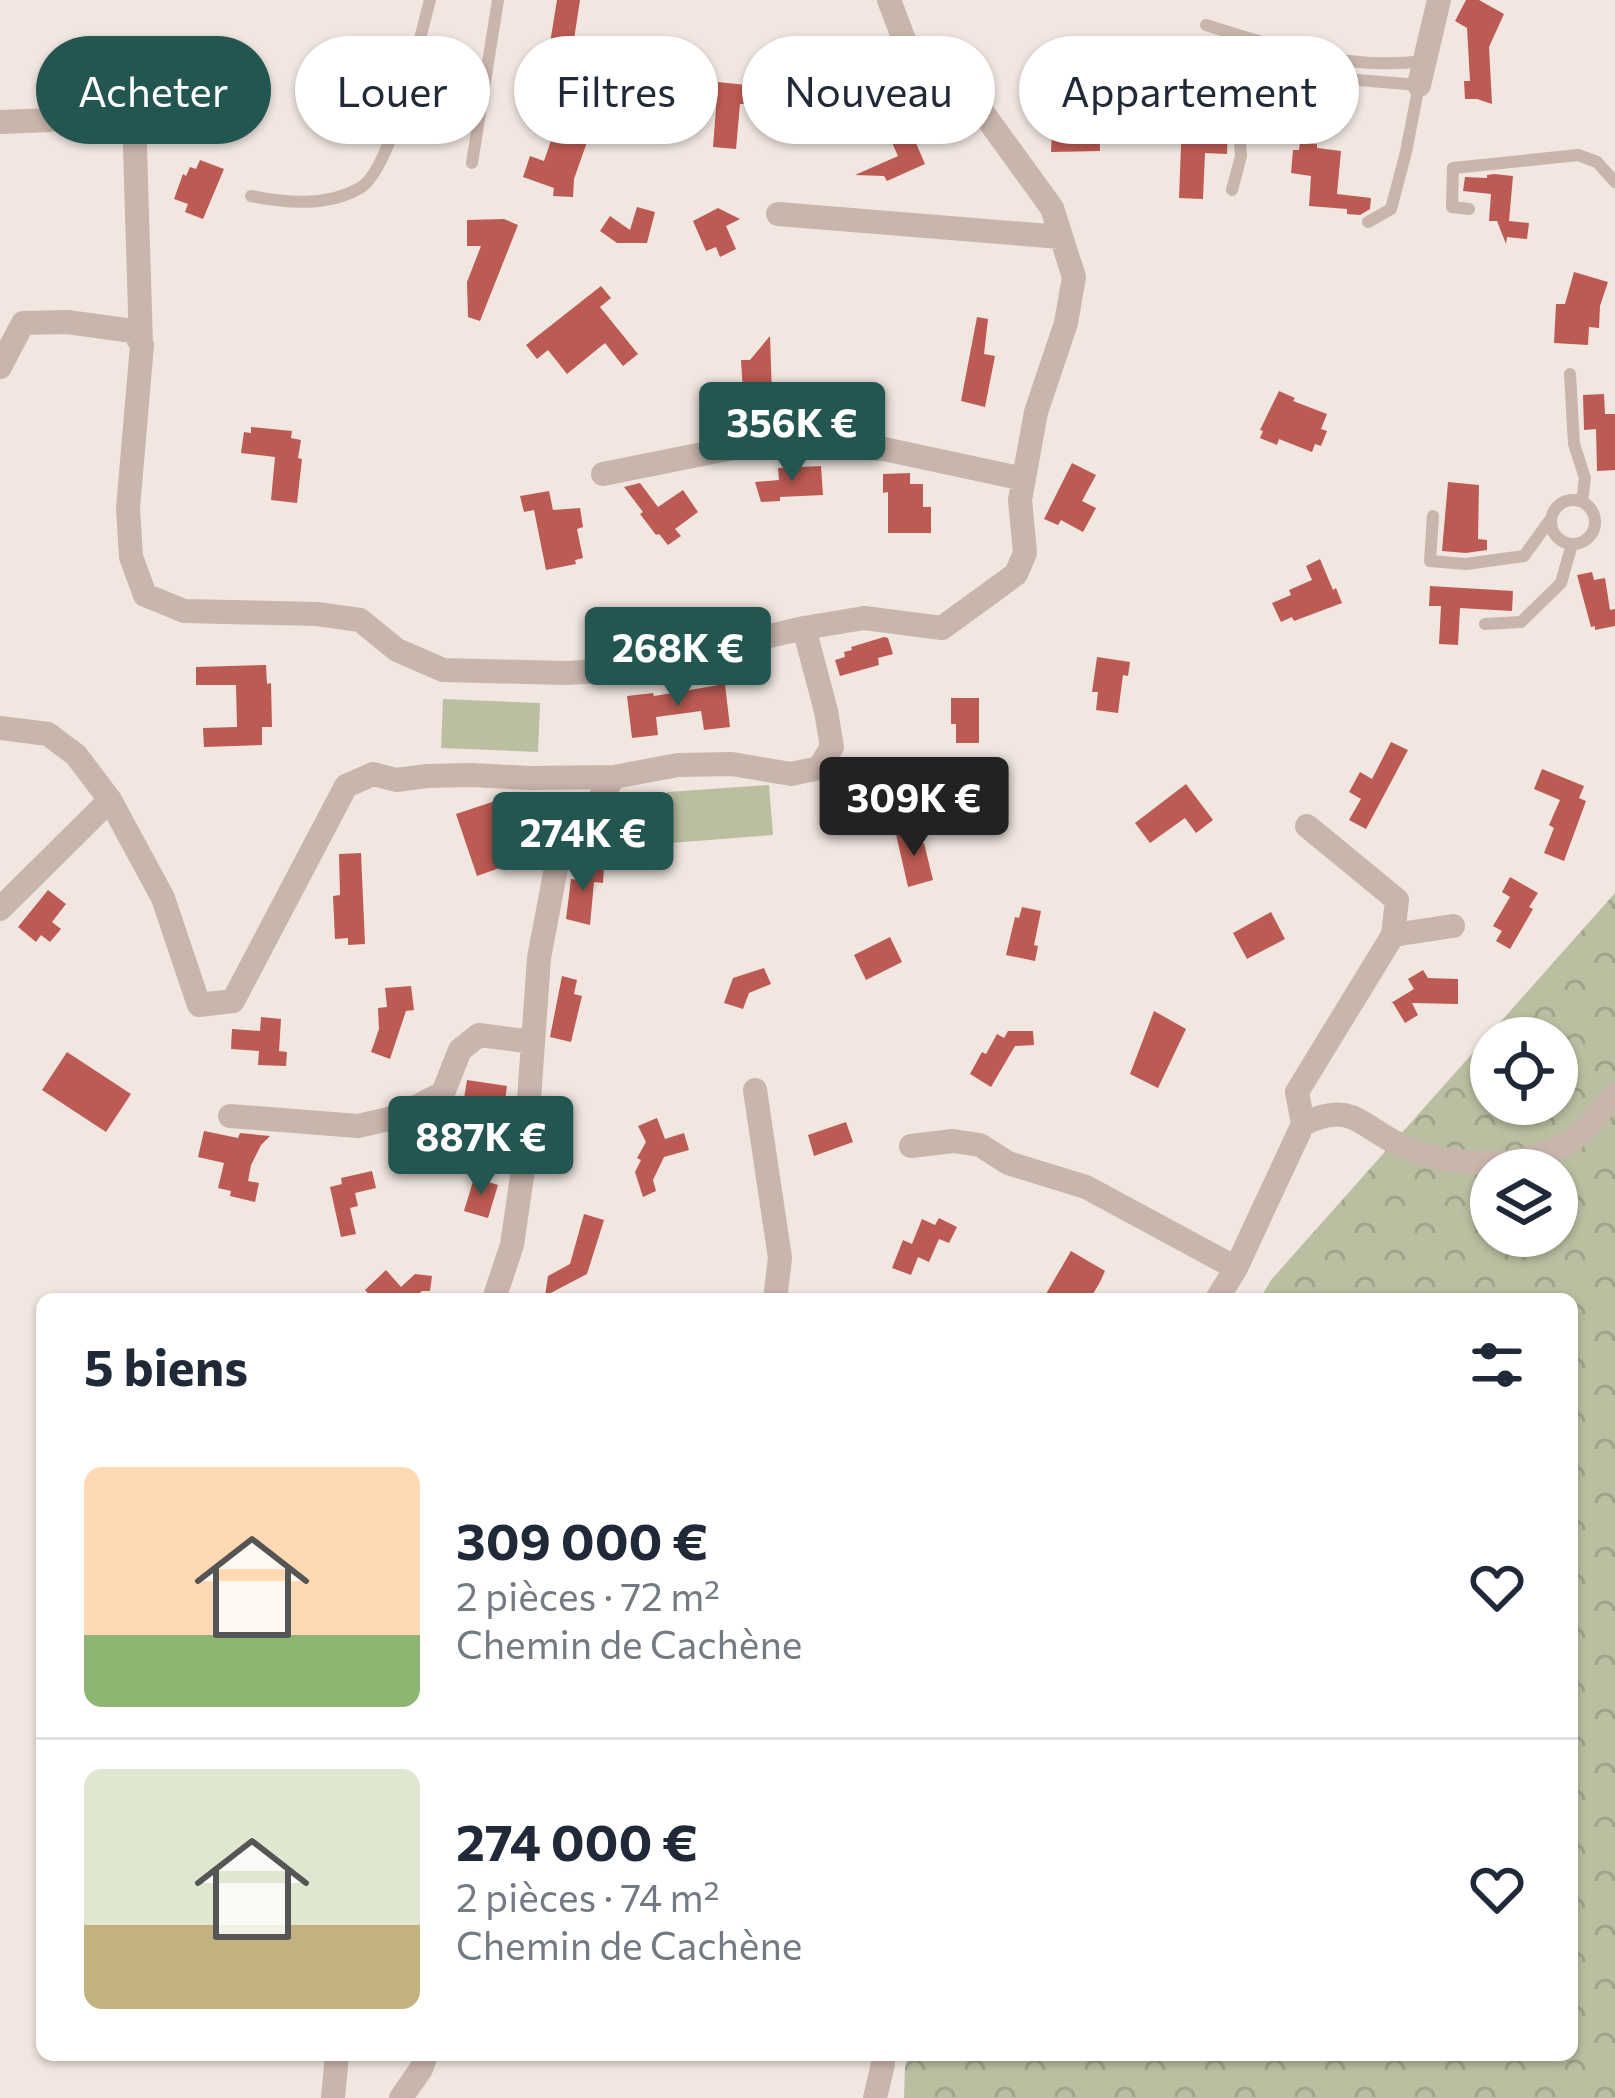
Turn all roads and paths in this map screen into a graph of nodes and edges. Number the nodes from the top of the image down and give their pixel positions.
1 (430, 0) edge
2 (497, 0) edge
3 (889, 0) edge
4 (1439, 0) edge
5 (1206, 25) dead end
6 (1422, 73) junction
7 (0, 122) edge
8 (472, 164) dead end
9 (1615, 182) edge
10 (1232, 190) dead end
11 (251, 196) dead end
12 (1469, 209) dead end
13 (778, 214) dead end
14 (1368, 222) dead end
15 (1061, 237) junction
16 (141, 344) junction
17 (0, 367) edge
18 (1570, 374) dead end
19 (603, 474) dead end
20 (1024, 479) junction
21 (1582, 501) junction
22 (1433, 516) dead end
23 (1550, 520) junction
24 (1596, 524) junction
25 (1615, 525) edge
26 (1572, 544) junction
27 (1485, 624) dead end
28 (804, 628) junction
29 (0, 728) edge
30 (614, 777) junction
31 (110, 800) junction
32 (1306, 826) dead end
33 (0, 909) edge
34 (1453, 926) dead end
35 (1393, 935) junction
36 (533, 1042) junction
37 (754, 1090) dead end
38 (1615, 1095) edge
39 (230, 1117) dead end
40 (1303, 1124) junction
41 (911, 1145) dead end
42 (1235, 1268) junction
43 (496, 1293) edge
44 (776, 1293) edge
45 (1220, 1293) edge
46 (336, 2061) edge
47 (424, 2061) edge
48 (883, 2061) edge
49 (333, 2098) edge
50 (401, 2098) edge
51 (874, 2098) edge

1 - 11 lane
2 - 8 lane
3 - 15 street
4 - 6 street
5 - 6 lane
6 - 10 lane
6 - 14 lane
7 - 16 street
9 - 12 lane
13 - 15 street
15 - 20 street
16 - 17 street
16 - 28 street
18 - 21 lane
19 - 20 street
20 - 28 street
21 - 23 lane
21 - 24 lane
22 - 23 lane
23 - 26 lane
24 - 25 lane
24 - 26 lane
26 - 27 lane
28 - 30 street
29 - 31 street
30 - 31 street
30 - 36 street
31 - 33 street
32 - 35 street
34 - 35 street
35 - 40 street
36 - 39 street
36 - 43 street
37 - 44 street
38 - 40 street
40 - 42 street
41 - 42 street
42 - 45 street
46 - 49 street
47 - 50 street
48 - 51 street

